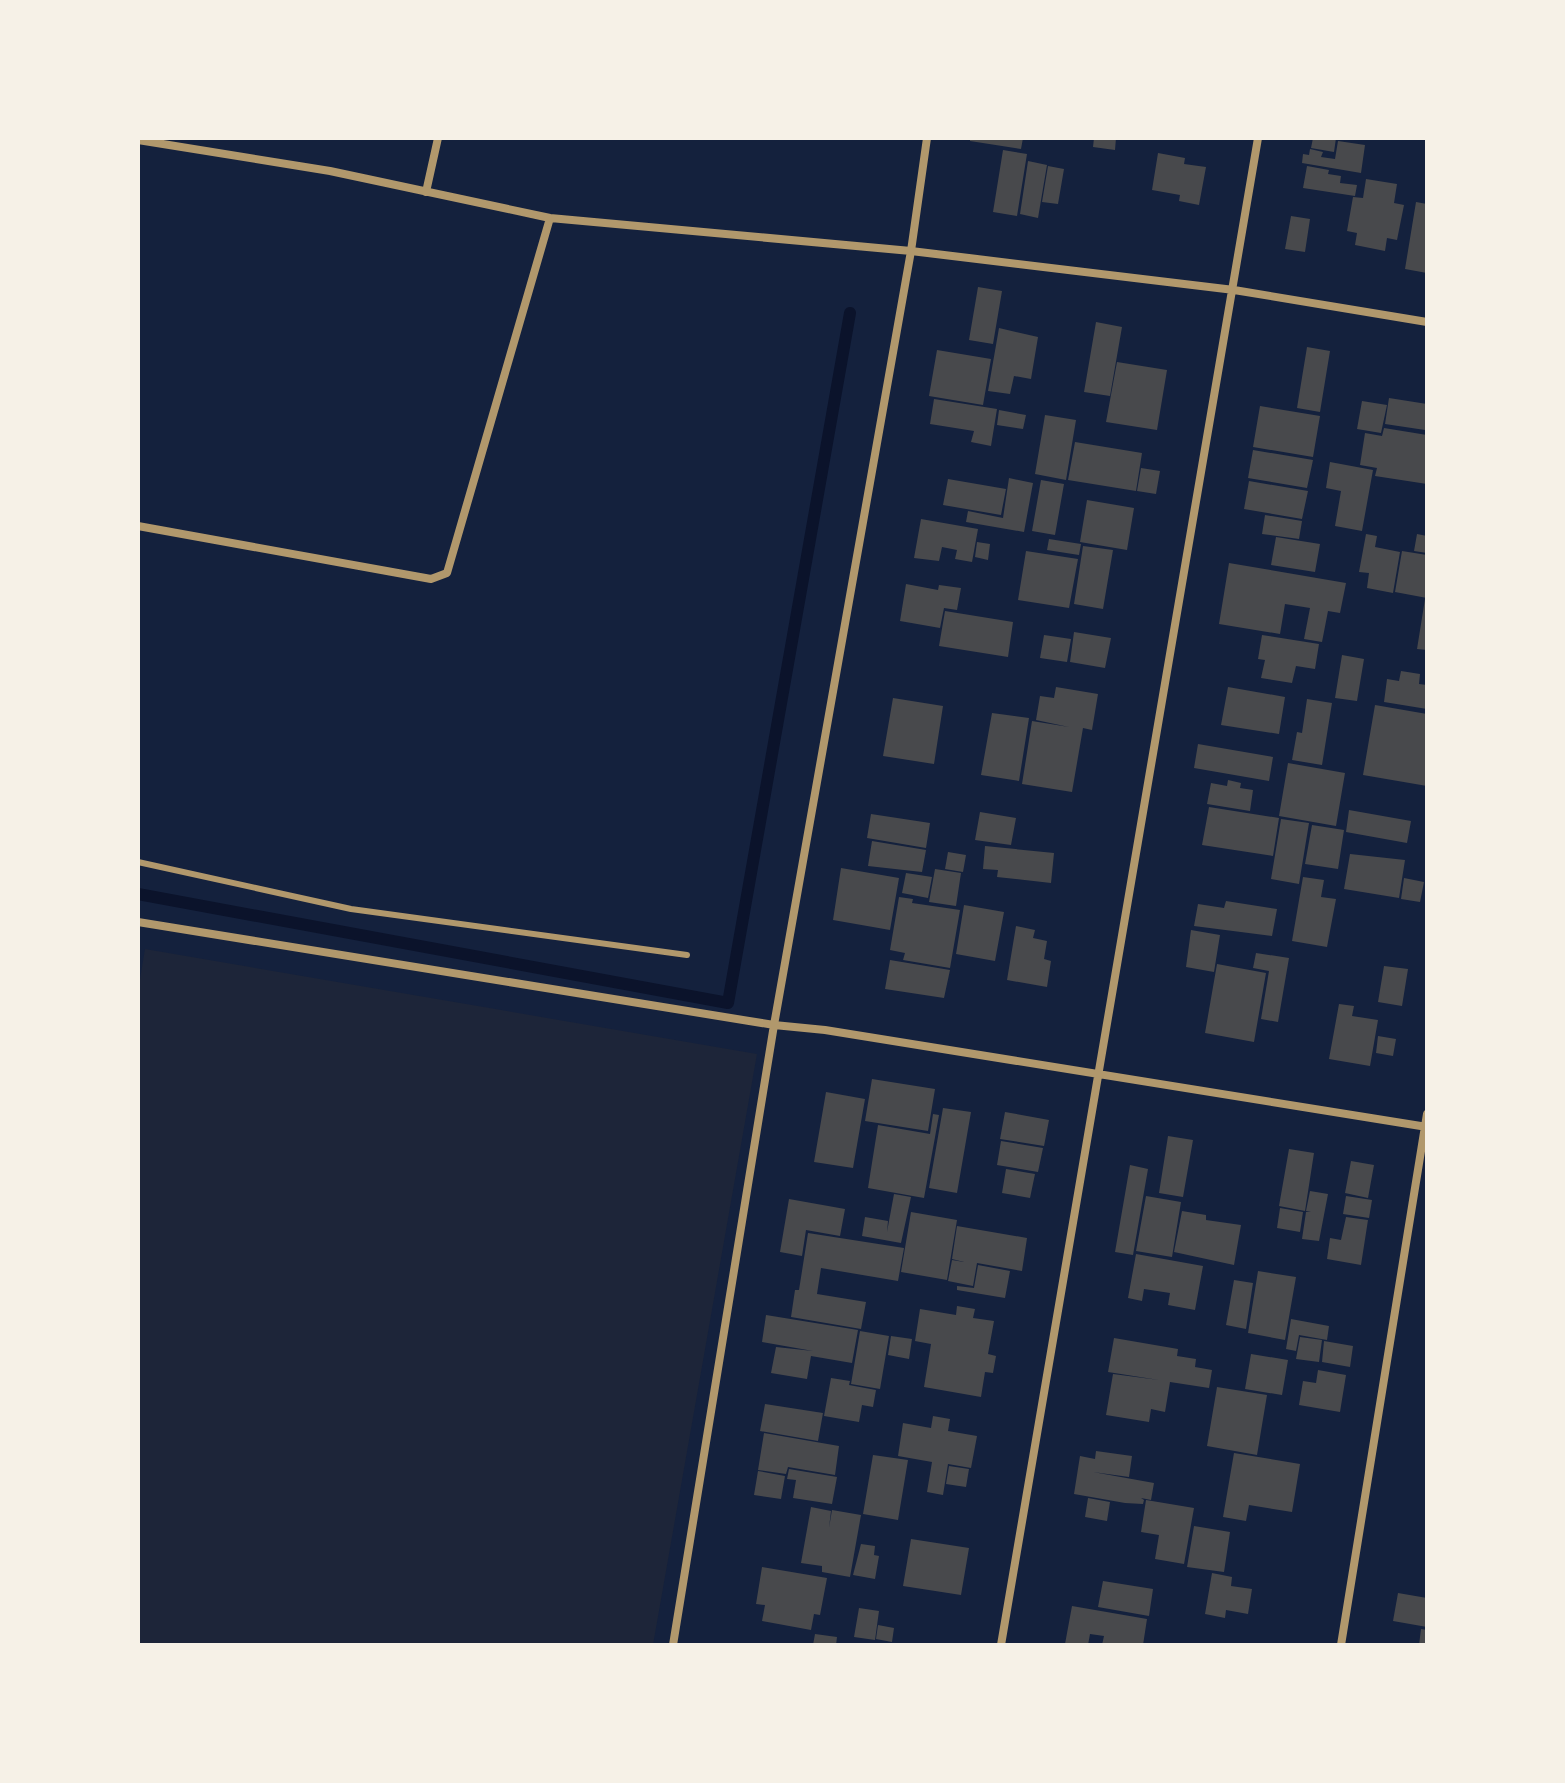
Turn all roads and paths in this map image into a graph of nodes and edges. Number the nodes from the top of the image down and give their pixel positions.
1 (438, 138) edge
2 (927, 138) edge
3 (1258, 138) edge
4 (138, 140) edge
5 (426, 192) junction
6 (550, 218) junction
7 (911, 251) junction
8 (1234, 290) junction
9 (1427, 322) edge
10 (138, 526) edge
11 (138, 862) edge
12 (138, 922) edge
13 (687, 955) dead end
14 (774, 1025) junction
15 (1098, 1075) junction
16 (1427, 1114) edge
17 (1426, 1126) edge
18 (673, 1645) edge
19 (1001, 1645) edge
20 (1341, 1645) edge

1 - 5 street
2 - 7 street
3 - 8 street
4 - 5 street
5 - 6 street
6 - 7 street
6 - 10 street
7 - 8 street
7 - 14 street
8 - 9 street
8 - 15 street
11 - 13 lane
12 - 14 street
14 - 15 street
14 - 18 street
15 - 17 street
15 - 19 street
16 - 17 street
17 - 20 street

